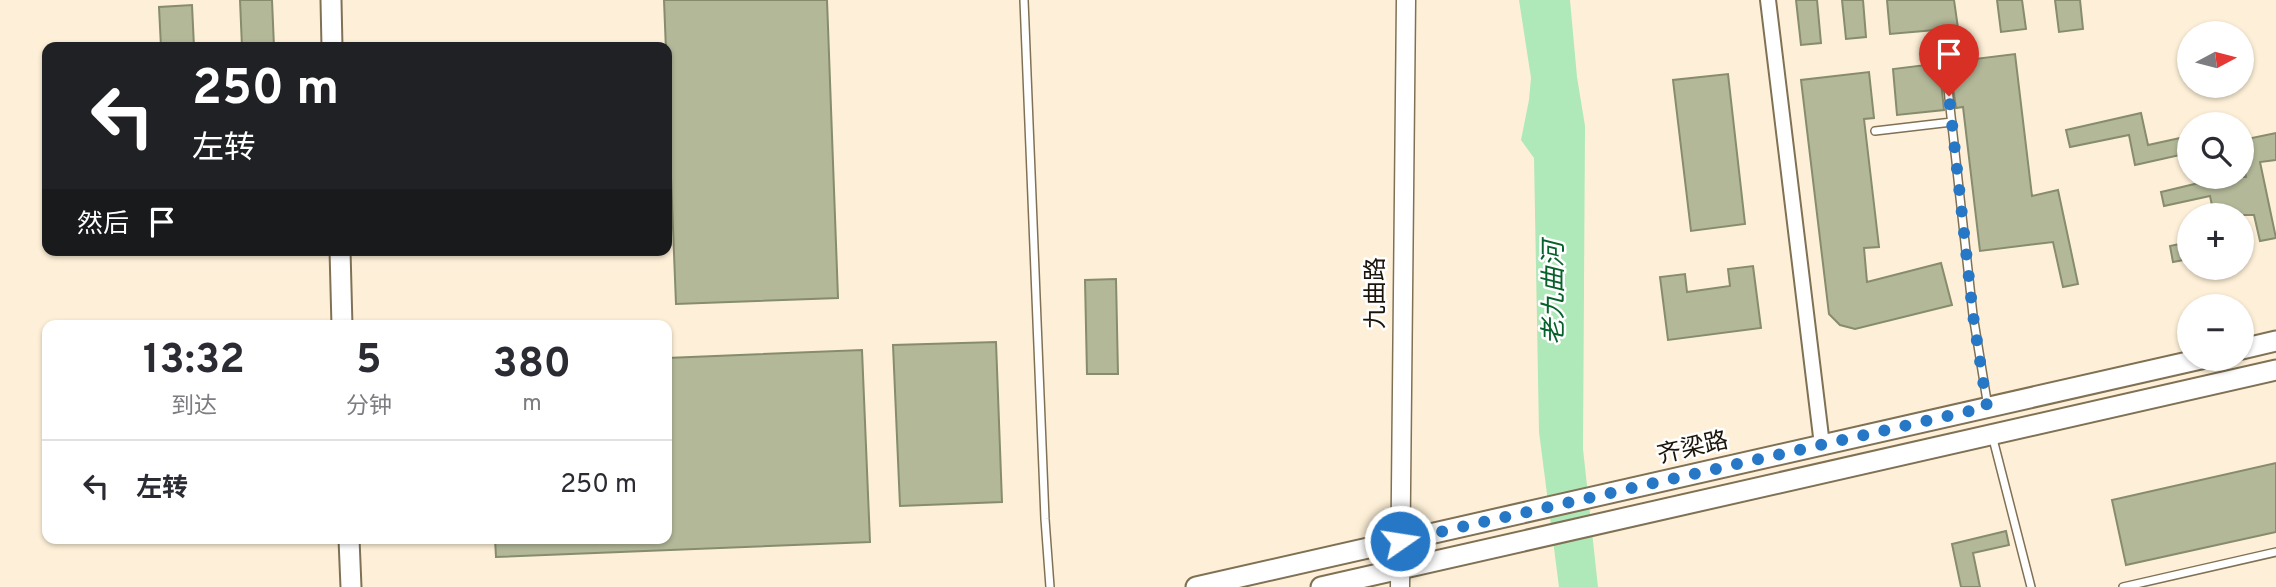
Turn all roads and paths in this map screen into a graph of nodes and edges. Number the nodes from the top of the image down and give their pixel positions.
1 (331, 0) edge
2 (1024, 0) edge
3 (1406, 0) edge
4 (1768, 0) edge
5 (332, 42) edge
6 (1946, 71) dead end
7 (1952, 122) junction
8 (1875, 131) dead end
9 (340, 256) edge
10 (342, 320) edge
11 (2276, 341) edge
12 (2254, 346) edge
13 (2177, 364) edge
14 (2276, 370) edge
15 (1987, 407) junction
16 (1992, 435) junction
17 (1822, 445) junction
18 (1400, 541) junction
19 (349, 544) edge
20 (2276, 552) edge
21 (1400, 578) edge
22 (351, 587) edge
23 (1050, 587) edge
24 (1196, 587) edge
25 (1321, 587) edge
26 (2031, 587) edge
27 (2123, 587) edge

1 - 5 main road
2 - 23 lane
3 - 18 street, 九曲路
4 - 17 street
6 - 7 lane
7 - 8 lane
7 - 15 lane
9 - 10 main road
11 - 12 main road
13 - 15 main road, 齐梁路
14 - 16 main road
15 - 16 main road
15 - 17 main road, 齐梁路
16 - 21 main road
16 - 26 lane
17 - 18 main road, 齐梁路
18 - 21 street, 九曲路
18 - 24 main road, 齐梁路
19 - 22 main road
20 - 27 lane
21 - 25 main road

